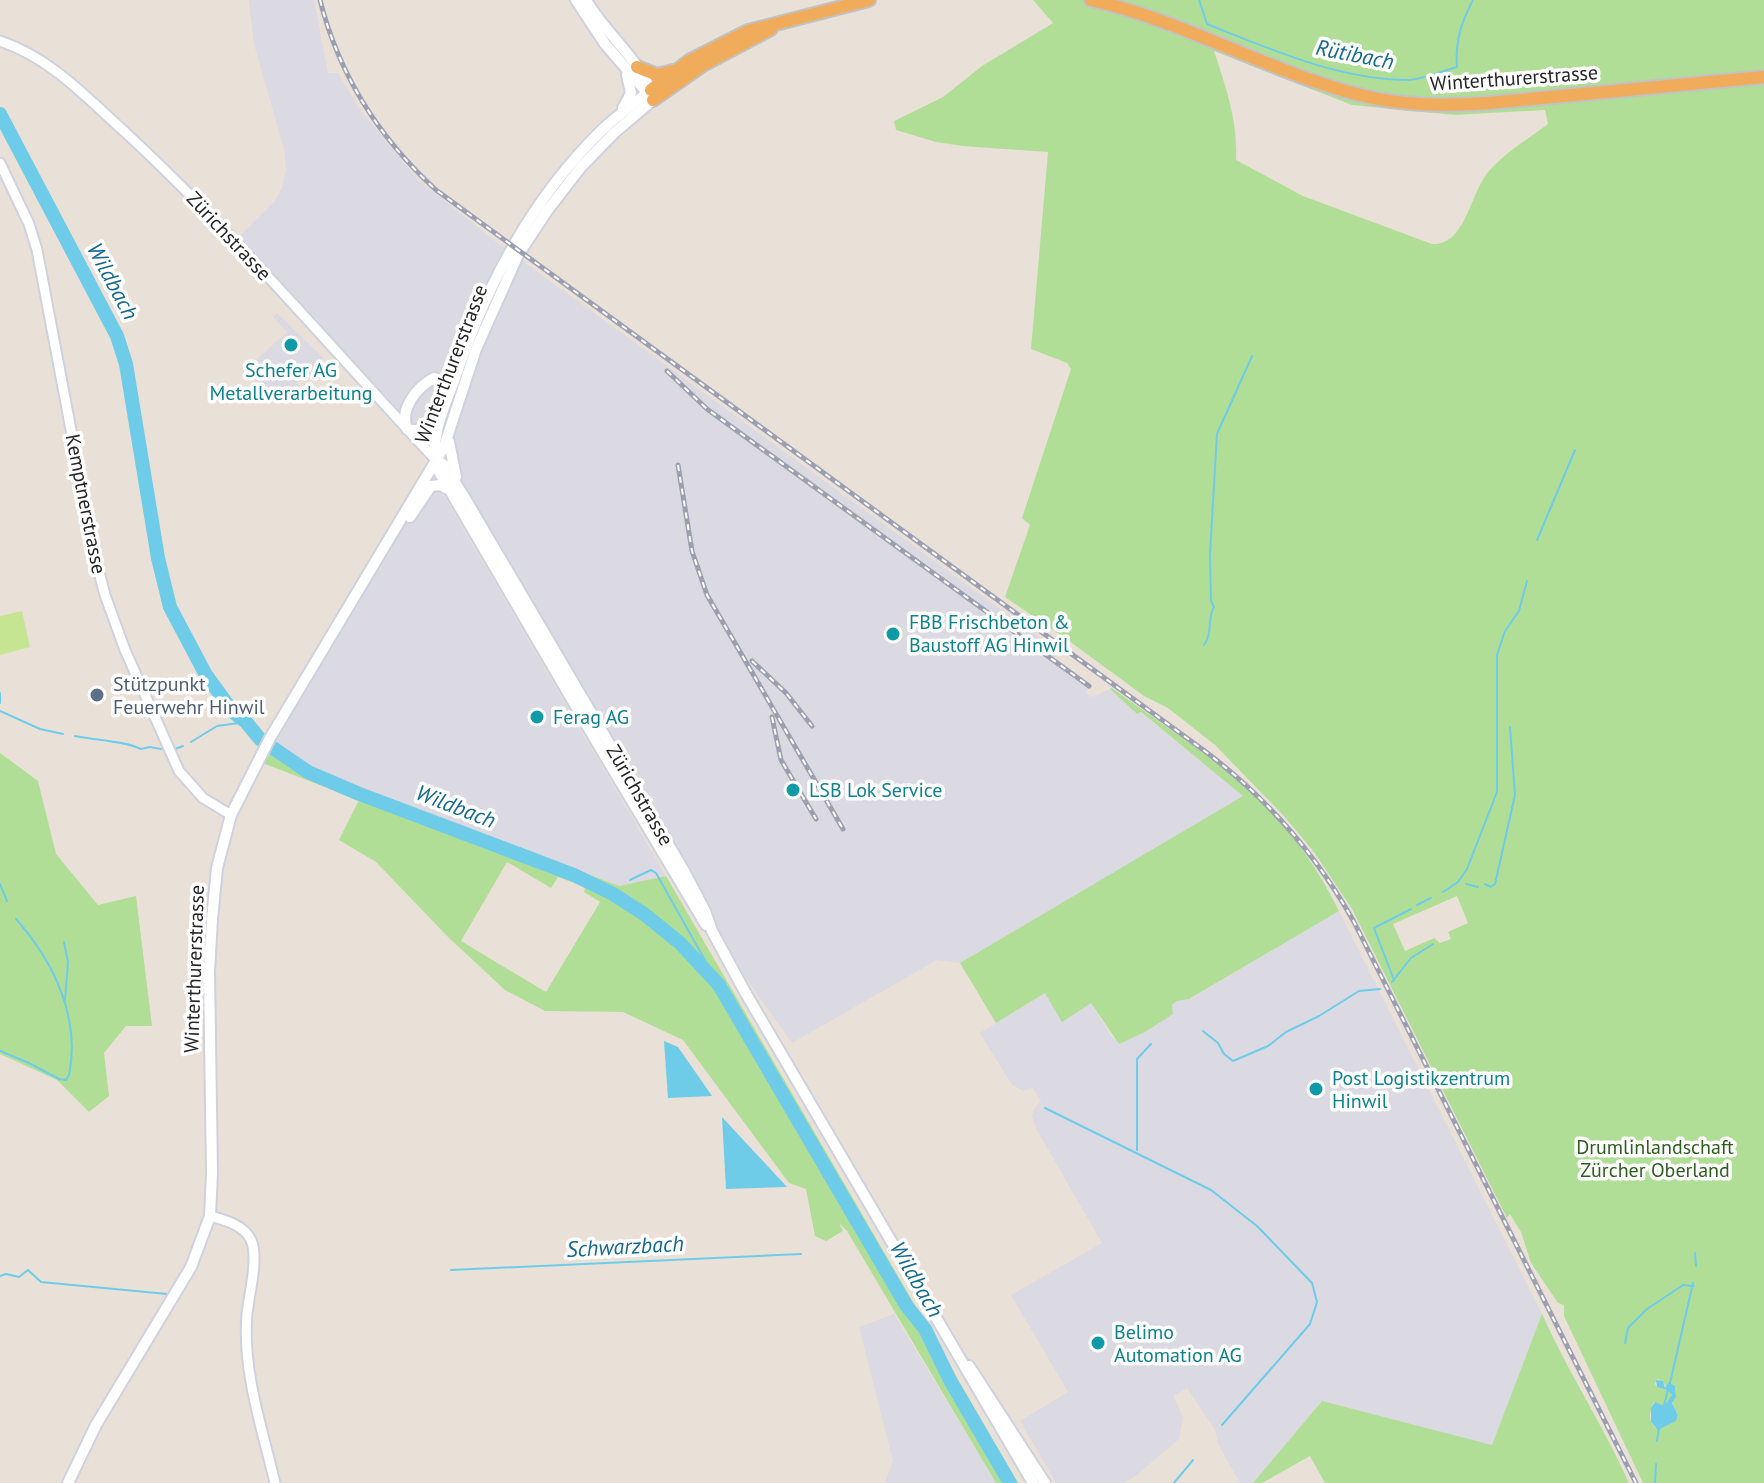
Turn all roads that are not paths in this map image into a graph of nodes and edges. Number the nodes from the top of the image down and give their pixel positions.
1 (576, 0) edge
2 (586, 0) edge
3 (869, 0) edge
4 (1091, 0) edge
5 (777, 25) junction
6 (0, 41) edge
7 (631, 68) junction
8 (676, 70) junction
9 (1764, 77) edge
10 (650, 94) junction
11 (619, 114) junction
12 (0, 163) edge
13 (449, 393) junction
14 (407, 429) junction
15 (448, 436) junction
16 (435, 459) junction
17 (450, 490) junction
18 (466, 500) junction
19 (396, 528) junction
20 (231, 815) junction
21 (712, 931) junction
22 (210, 1216) junction
23 (959, 1356) junction
24 (68, 1483) edge
25 (275, 1483) edge
26 (1033, 1483) edge
27 (1045, 1483) edge

1 - 7 main road
2 - 7 main road
3 - 5 highway
4 - 9 highway, Winterthurerstrasse
5 - 8 highway
5 - 10 highway
6 - 14 street, Zürichstrasse
7 - 8 highway
7 - 10 main road
7 - 11 main road
8 - 10 highway
10 - 11 main road, Winterthurerstrasse
10 - 15 main road, Winterthurerstrasse
11 - 13 main road, Winterthurerstrasse
12 - 20 street, Kemptnerstrasse
13 - 14 main road
13 - 14 main road
13 - 16 main road, Winterthurerstrasse
14 - 16 street, Zürichstrasse
15 - 16 main road, Winterthurerstrasse
15 - 18 main road
16 - 17 main road, Zürichstrasse
16 - 18 main road, Zürichstrasse
16 - 19 main road, Winterthurerstrasse
17 - 19 main road
17 - 21 main road, Zürichstrasse
18 - 21 main road, Zürichstrasse
19 - 20 main road, Winterthurerstrasse
20 - 22 main road, Winterthurerstrasse
21 - 23 main road, Zürichstrasse
22 - 24 main road, Winterthurerstrasse
22 - 25 street
23 - 26 main road, Zürichstrasse
23 - 27 main road, Zürichstrasse

